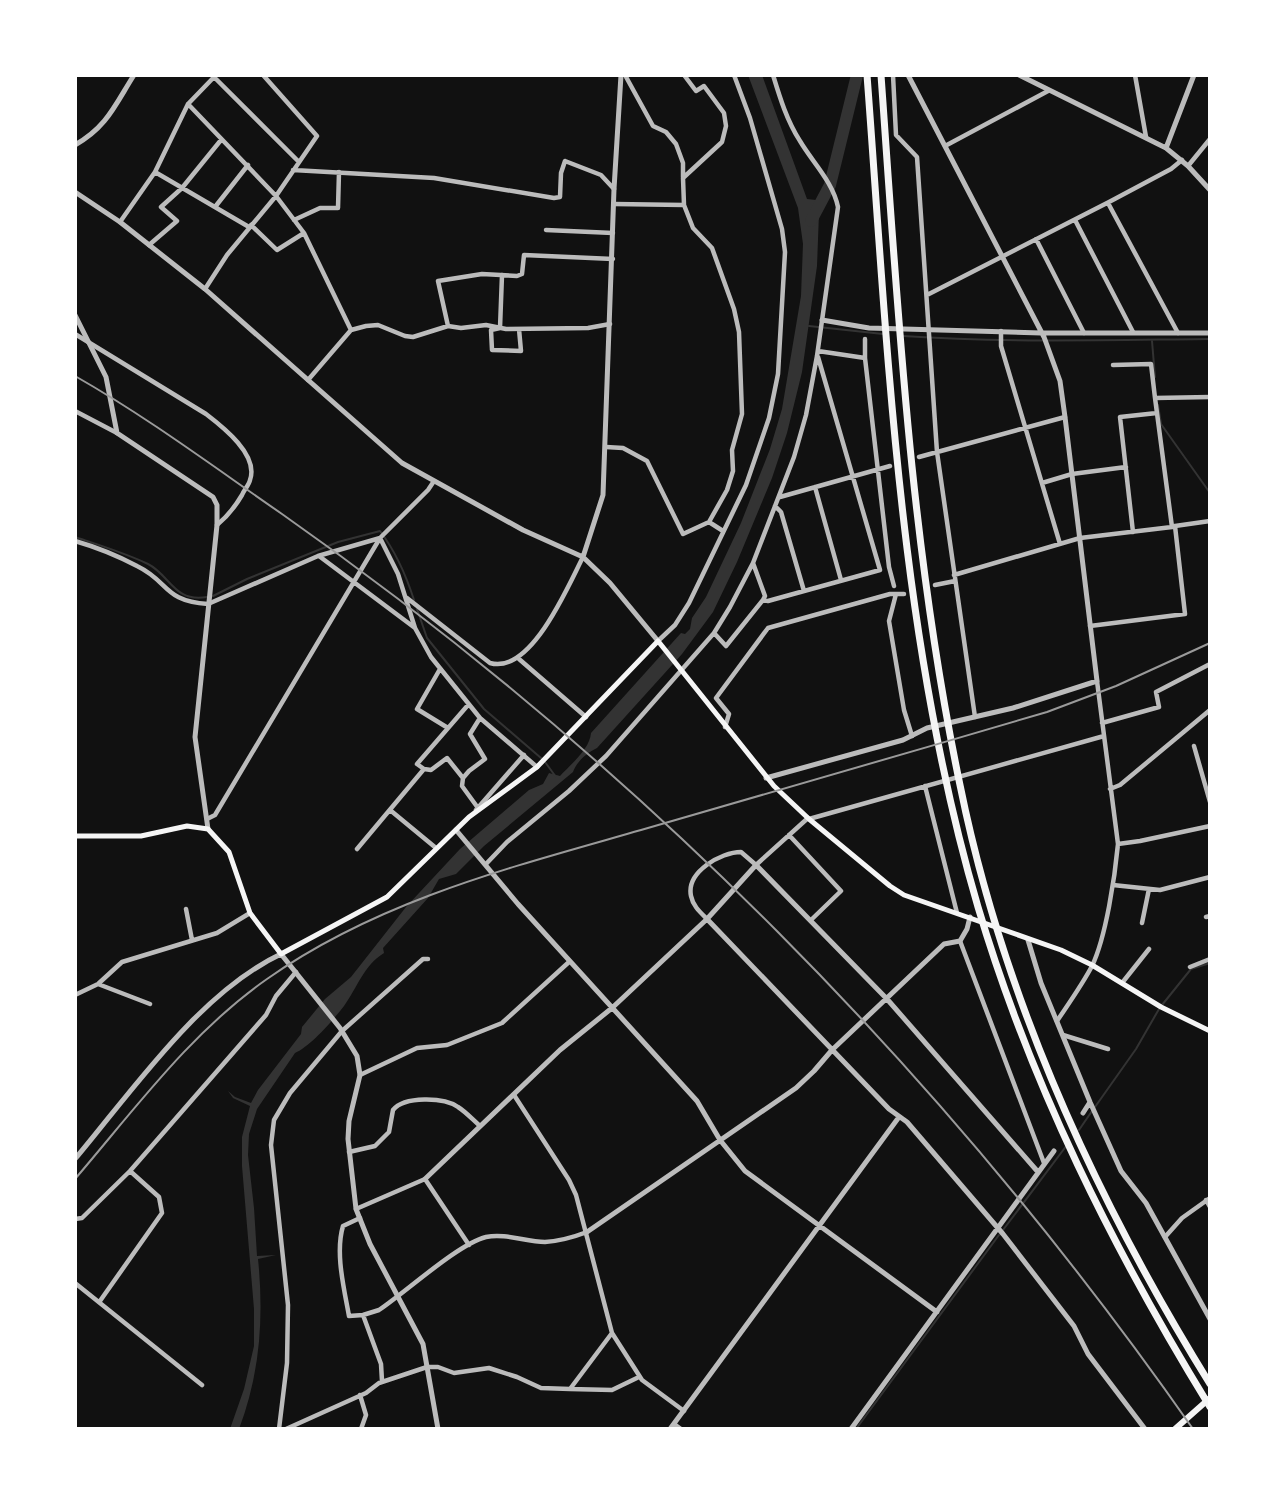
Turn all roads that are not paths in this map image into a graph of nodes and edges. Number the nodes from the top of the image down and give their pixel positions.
1 (134, 75) edge
2 (263, 75) edge
3 (623, 75) edge
4 (684, 75) edge
5 (734, 75) edge
6 (773, 75) edge
7 (867, 75) edge
8 (881, 75) edge
9 (893, 75) edge
10 (908, 75) edge
11 (1019, 75) edge
12 (1135, 75) edge
13 (1194, 75) edge
14 (215, 76) edge
15 (1048, 91) junction
16 (188, 104) junction
17 (1146, 136) junction
18 (1210, 139) edge
19 (221, 140) junction
20 (75, 145) edge
21 (945, 146) junction
22 (1166, 148) junction
23 (1182, 160) junction
24 (299, 162) junction
25 (248, 165) junction
26 (1188, 166) junction
27 (293, 170) junction
28 (155, 172) junction
29 (339, 172) junction
30 (683, 178) junction
31 (182, 188) junction
32 (614, 189) junction
33 (1210, 190) edge
34 (75, 192) edge
35 (276, 196) junction
36 (1108, 202) junction
37 (614, 204) junction
38 (684, 205) junction
39 (215, 207) junction
40 (294, 220) junction
41 (1075, 220) junction
42 (120, 222) junction
43 (250, 226) junction
44 (546, 230) dead end
45 (304, 233) junction
46 (614, 233) junction
47 (1036, 239) junction
48 (149, 245) junction
49 (1002, 256) junction
50 (613, 259) junction
51 (502, 275) junction
52 (205, 289) junction
53 (927, 295) junction
54 (75, 315) edge
55 (822, 323) junction
56 (611, 324) junction
57 (448, 326) junction
58 (500, 328) junction
59 (519, 329) junction
60 (351, 330) junction
61 (928, 331) junction
62 (1133, 332) junction
63 (1084, 333) junction
64 (1178, 333) junction
65 (1210, 333) edge
66 (75, 334) edge
67 (1001, 334) junction
68 (1042, 335) junction
69 (865, 340) dead end
70 (88, 341) junction
71 (818, 354) junction
72 (865, 358) junction
73 (1113, 365) dead end
74 (308, 380) junction
75 (1210, 397) edge
76 (1155, 398) junction
77 (75, 411) edge
78 (1157, 412) junction
79 (1065, 417) junction
80 (1026, 427) junction
81 (117, 433) junction
82 (606, 447) junction
83 (937, 452) junction
84 (919, 457) dead end
85 (890, 466) dead end
86 (1126, 467) junction
87 (878, 469) junction
88 (1072, 474) junction
89 (852, 476) junction
90 (434, 481) junction
91 (1042, 483) junction
92 (815, 487) junction
93 (779, 497) junction
94 (775, 506) junction
95 (1210, 521) edge
96 (709, 522) junction
97 (217, 525) junction
98 (1173, 526) junction
99 (723, 531) junction
100 (1133, 531) junction
101 (380, 538) junction
102 (1080, 538) junction
103 (75, 541) edge
104 (1060, 544) junction
105 (318, 556) junction
106 (583, 556) junction
107 (753, 562) junction
108 (889, 567) junction
109 (880, 570) junction
110 (954, 578) junction
111 (841, 580) junction
112 (353, 582) junction
113 (935, 585) dead end
114 (894, 586) dead end
115 (804, 591) junction
116 (897, 594) junction
117 (904, 594) dead end
118 (406, 597) junction
119 (763, 600) junction
120 (208, 604) junction
121 (1090, 626) junction
122 (415, 628) junction
123 (714, 634) junction
124 (659, 643) junction
125 (519, 659) junction
126 (1210, 664) edge
127 (440, 669) junction
128 (680, 669) junction
129 (1097, 681) junction
130 (468, 705) junction
131 (1210, 710) edge
132 (975, 717) junction
133 (480, 718) junction
134 (586, 718) junction
135 (1102, 723) junction
136 (725, 727) junction
137 (448, 728) junction
138 (912, 736) junction
139 (1104, 736) junction
140 (1194, 746) dead end
141 (524, 755) junction
142 (537, 767) junction
143 (424, 769) junction
144 (463, 778) junction
145 (766, 778) junction
146 (925, 786) junction
147 (1110, 789) junction
148 (1210, 802) edge
149 (478, 808) junction
150 (390, 810) junction
151 (472, 815) junction
152 (809, 818) junction
153 (207, 819) junction
154 (1210, 826) edge
155 (208, 829) junction
156 (458, 832) junction
157 (789, 835) junction
158 (75, 836) edge
159 (1118, 844) junction
160 (436, 848) junction
161 (357, 849) dead end
162 (485, 863) junction
163 (756, 865) junction
164 (1210, 877) edge
165 (1113, 885) junction
166 (1149, 890) junction
167 (186, 909) dead end
168 (957, 912) junction
169 (250, 913) junction
170 (970, 917) junction
171 (707, 919) junction
172 (811, 920) junction
173 (1142, 923) dead end
174 (192, 940) junction
175 (1028, 940) junction
176 (960, 941) junction
177 (1149, 949) dead end
178 (281, 954) junction
179 (428, 959) dead end
180 (1210, 960) edge
181 (569, 962) junction
182 (1092, 965) junction
183 (1190, 967) dead end
184 (297, 974) junction
185 (1122, 983) junction
186 (98, 984) junction
187 (75, 995) edge
188 (887, 999) junction
189 (150, 1004) dead end
190 (612, 1008) junction
191 (1057, 1021) junction
192 (341, 1030) junction
193 (1210, 1031) edge
194 (1063, 1035) junction
195 (1108, 1049) dead end
196 (832, 1050) junction
197 (360, 1075) junction
198 (514, 1095) junction
199 (1092, 1107) junction
200 (1083, 1113) dead end
201 (899, 1117) junction
202 (480, 1126) junction
203 (720, 1140) junction
204 (1054, 1151) dead end
205 (349, 1152) junction
206 (75, 1159) edge
207 (1044, 1163) junction
208 (130, 1171) junction
209 (1038, 1172) junction
210 (425, 1179) junction
211 (1208, 1199) edge
212 (1210, 1207) edge
213 (356, 1209) junction
214 (360, 1218) junction
215 (75, 1219) edge
216 (819, 1227) junction
217 (1001, 1231) junction
218 (587, 1233) junction
219 (1165, 1237) junction
220 (469, 1245) junction
221 (75, 1283) edge
222 (398, 1296) junction
223 (100, 1301) junction
224 (937, 1312) junction
225 (363, 1315) junction
226 (1210, 1319) edge
227 (612, 1333) junction
228 (427, 1367) junction
229 (639, 1376) junction
230 (382, 1381) junction
231 (1208, 1381) edge
232 (202, 1385) dead end
233 (570, 1390) junction
234 (360, 1395) junction
235 (1210, 1398) edge
236 (1210, 1407) edge
237 (684, 1411) junction
238 (672, 1426) edge
239 (279, 1429) edge
240 (286, 1429) edge
241 (361, 1429) edge
242 (438, 1429) edge
243 (681, 1429) edge
244 (851, 1429) edge
245 (1145, 1429) edge
246 (1175, 1429) edge

1 - 20 street
2 - 24 street
3 - 30 street
3 - 32 street
4 - 30 street
5 - 99 street
6 - 55 street
7 - 236 highway
8 - 231 highway
9 - 53 street
10 - 21 street
11 - 15 street
12 - 17 street
13 - 22 street
14 - 16 street
14 - 24 street
15 - 17 street
15 - 21 street
16 - 19 street
16 - 28 street
17 - 22 street
18 - 26 street
19 - 25 street
19 - 31 street
21 - 49 street
22 - 23 street
23 - 26 street
23 - 36 street
24 - 27 street
25 - 35 street
25 - 39 street
26 - 33 street
27 - 29 street
27 - 35 street
28 - 31 street
28 - 42 street
29 - 32 street
29 - 40 street
30 - 38 street
31 - 39 street
31 - 48 street
32 - 37 street
34 - 42 street
35 - 40 street
35 - 43 street
36 - 41 street
36 - 64 street
37 - 38 street
37 - 46 street
38 - 96 street
39 - 43 street
40 - 45 street
41 - 47 street
41 - 62 street
42 - 48 street
43 - 45 street
43 - 52 street
44 - 46 street
45 - 60 street
46 - 50 street
47 - 49 street
47 - 63 street
48 - 52 street
49 - 53 street
49 - 68 street
50 - 51 street
50 - 56 street
51 - 57 street
51 - 58 street
52 - 74 street
53 - 61 street
54 - 70 street
55 - 61 street
55 - 71 street
56 - 59 street
56 - 82 street
57 - 58 street
57 - 60 street
58 - 59 street
58 - 59 street
60 - 74 street
61 - 67 street
61 - 83 street
62 - 63 street
62 - 64 street
63 - 68 street
64 - 65 street
66 - 70 street
67 - 68 street
67 - 80 street
68 - 79 street
69 - 72 street
70 - 81 street
70 - 97 street
71 - 72 street
71 - 89 street
71 - 93 street
72 - 87 street
73 - 76 street
74 - 90 street
75 - 76 street
76 - 78 street
77 - 81 street
78 - 86 street
78 - 98 street
79 - 80 street
79 - 88 street
80 - 83 street
80 - 91 street
81 - 97 street
82 - 96 street
82 - 106 street
83 - 84 street
83 - 110 street
85 - 87 street
86 - 88 street
86 - 100 street
87 - 89 street
87 - 108 street
88 - 91 street
88 - 102 street
89 - 92 street
89 - 109 street
90 - 101 street
90 - 106 street
91 - 104 street
92 - 93 street
92 - 111 street
93 - 94 street
94 - 107 street
94 - 115 street
95 - 98 street
96 - 99 street
97 - 120 street
98 - 100 street
98 - 121 street
99 - 124 street
100 - 102 street
101 - 105 street
101 - 112 street
101 - 118 street
102 - 104 street
102 - 121 street
103 - 120 street
104 - 110 street
105 - 112 street
105 - 120 street
106 - 124 street
106 - 125 street
107 - 119 street
107 - 123 street
108 - 109 street
108 - 114 street
109 - 111 street
110 - 113 street
110 - 132 street
111 - 115 street
112 - 122 street
112 - 153 street
115 - 119 street
116 - 117 street
116 - 136 street
116 - 138 street
118 - 122 street
118 - 125 street
119 - 123 street
120 - 153 street
121 - 129 street
122 - 127 street
123 - 128 street
124 - 128 main road
124 - 134 main road
125 - 134 street
126 - 135 street
127 - 130 street
127 - 137 street
128 - 136 main road
128 - 162 street
129 - 132 street
129 - 135 street
130 - 133 street
130 - 137 street
131 - 147 street
132 - 138 street
133 - 141 street
133 - 144 street
134 - 142 main road
135 - 139 street
136 - 145 main road
137 - 143 street
138 - 145 street
139 - 146 street
139 - 147 street
140 - 148 street
141 - 142 street
141 - 149 street
142 - 151 main road
143 - 144 street
143 - 150 street
144 - 149 street
145 - 152 main road
146 - 152 street
146 - 168 street
147 - 159 street
149 - 151 street
150 - 160 street
150 - 161 street
151 - 156 main road
152 - 157 street
152 - 168 main road
153 - 155 street
154 - 159 street
155 - 158 main road
155 - 169 main road
156 - 160 main road
156 - 162 street
157 - 163 street
157 - 172 street
159 - 165 street
160 - 178 main road
162 - 181 street
163 - 171 street
163 - 171 street
163 - 172 street
164 - 166 street
165 - 166 street
165 - 182 street
166 - 173 street
167 - 174 street
168 - 170 main road
169 - 174 street
169 - 178 main road
170 - 175 main road
170 - 176 street
171 - 190 street
171 - 196 street
172 - 188 street
174 - 186 street
175 - 182 main road
175 - 191 street
176 - 188 street
176 - 207 street
177 - 185 street
178 - 184 street
178 - 206 street
179 - 192 street
180 - 183 street
181 - 190 street
181 - 197 street
182 - 185 main road
182 - 191 street
184 - 192 street
184 - 208 street
185 - 193 main road
186 - 187 street
186 - 189 street
188 - 196 street
188 - 209 street
190 - 198 street
190 - 203 street
191 - 194 street
192 - 197 street
192 - 239 street
194 - 195 street
194 - 199 street
196 - 201 street
196 - 203 street
197 - 205 street
198 - 202 street
198 - 218 street
199 - 200 street
199 - 219 street
201 - 216 street
201 - 217 street
202 - 205 street
202 - 210 street
203 - 216 street
203 - 218 street
204 - 207 street
205 - 213 street
207 - 209 street
208 - 215 street
208 - 223 street
209 - 217 street
210 - 213 street
210 - 220 street
211 - 212 street
211 - 219 street
213 - 214 street
214 - 222 street
214 - 225 street
216 - 224 street
216 - 237 street
217 - 224 street
217 - 245 street
218 - 220 street
218 - 227 street
219 - 226 street
220 - 222 street
221 - 223 street
222 - 225 street
222 - 228 street
223 - 232 street
224 - 244 street
225 - 230 street
227 - 229 street
227 - 233 street
228 - 230 street
228 - 233 street
228 - 242 street
229 - 233 street
229 - 237 street
230 - 234 street
234 - 240 street
234 - 241 street
235 - 246 main road
237 - 238 street
238 - 243 street

